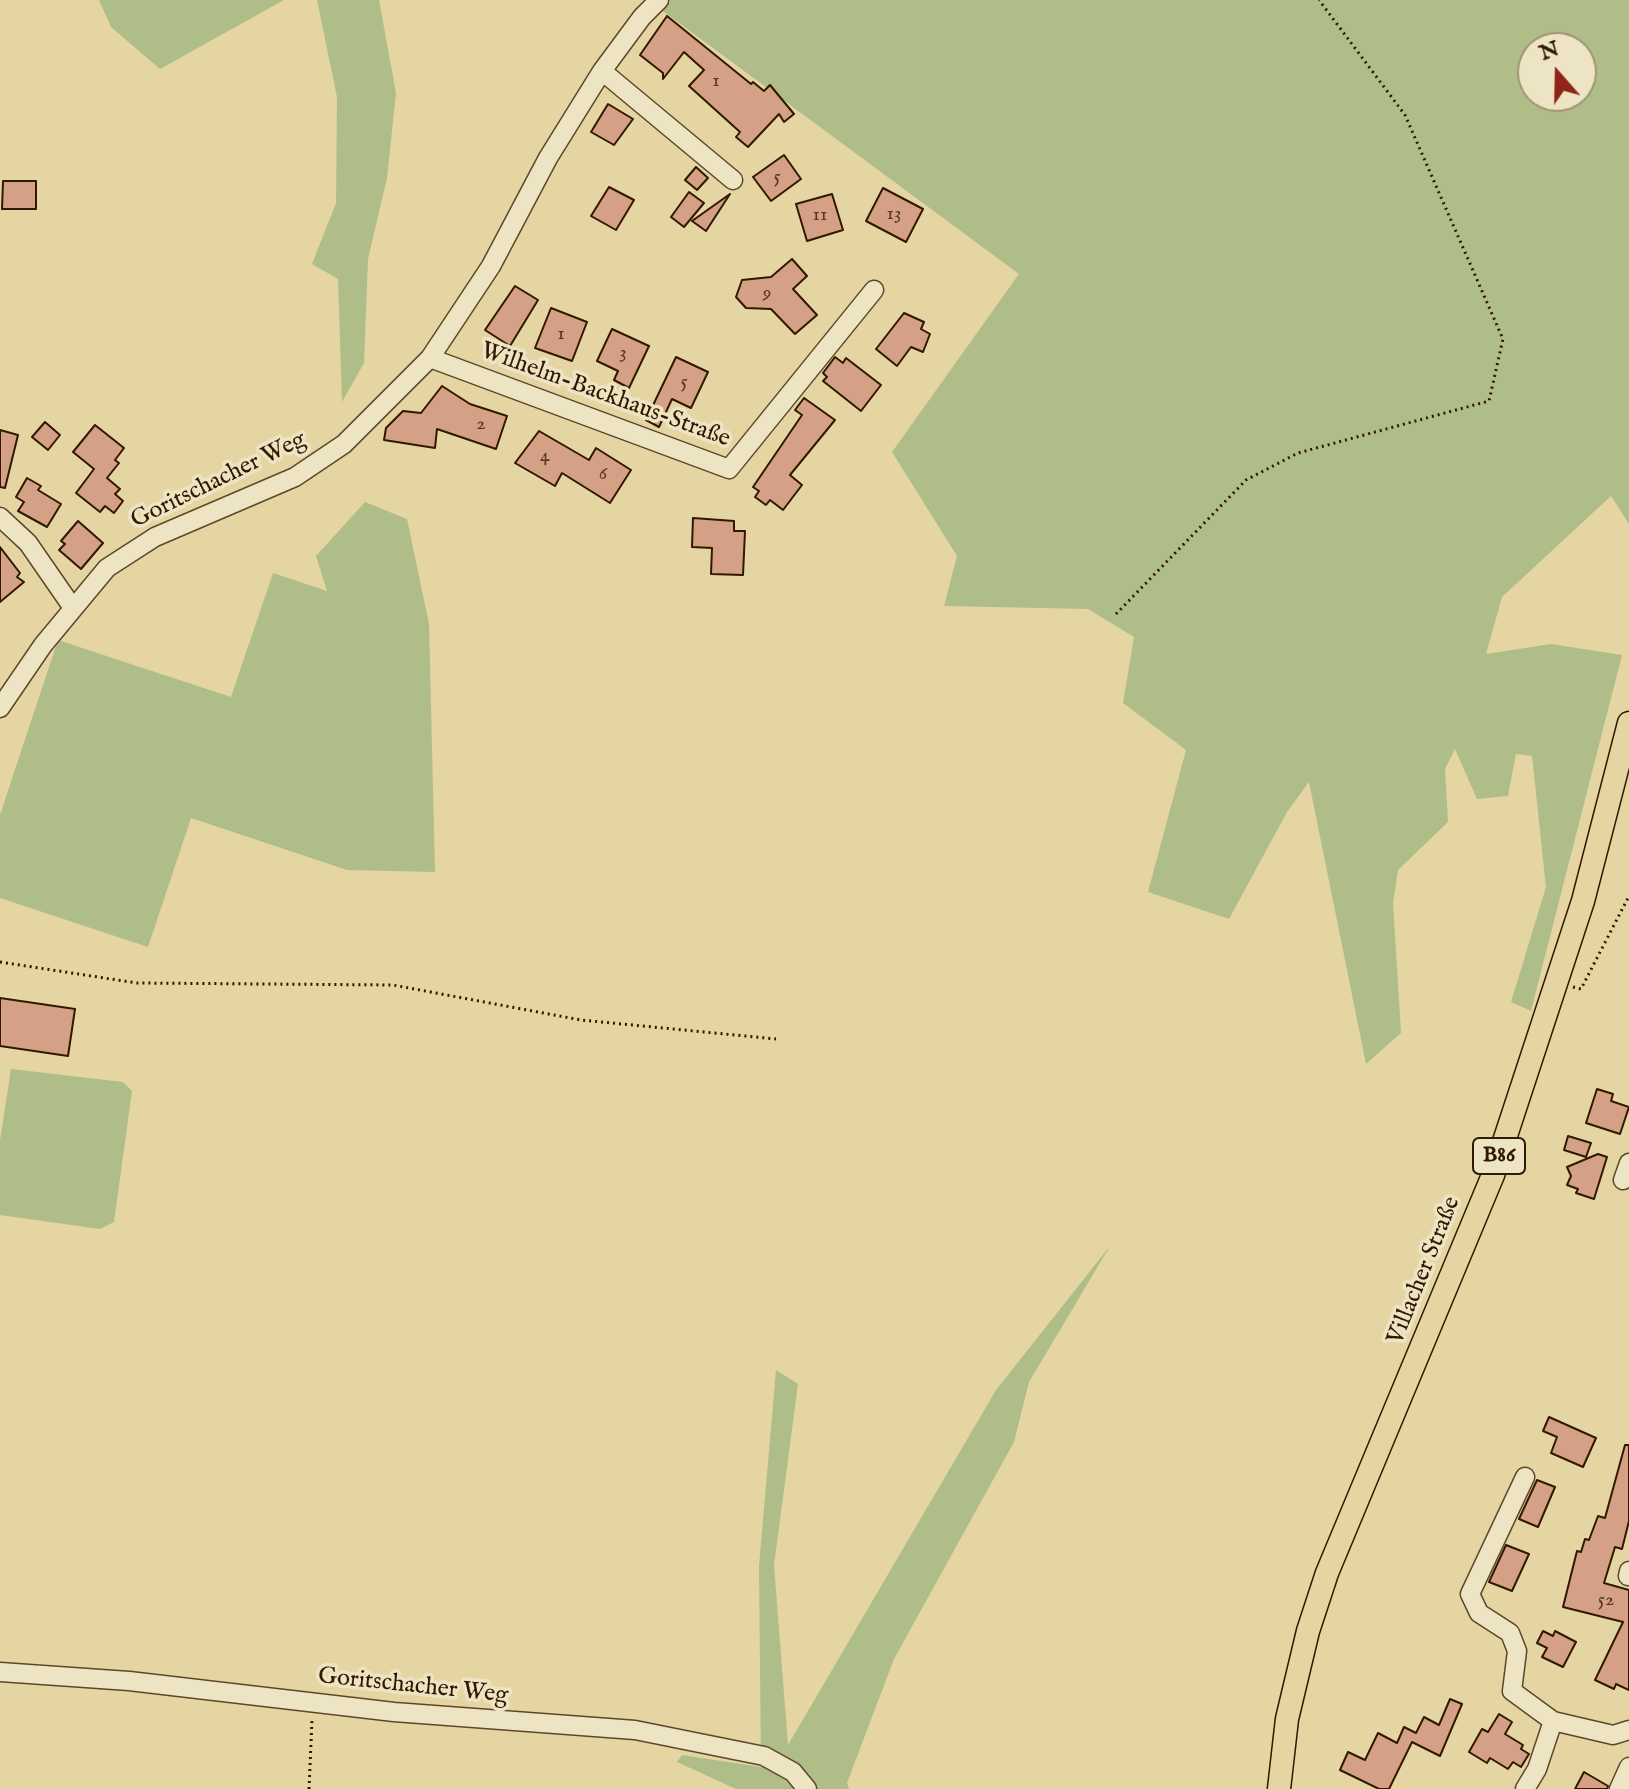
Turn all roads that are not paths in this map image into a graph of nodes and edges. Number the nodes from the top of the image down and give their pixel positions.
1 (659, 0) edge
2 (602, 71) junction
3 (733, 180) dead end
4 (874, 290) dead end
5 (430, 358) junction
6 (0, 517) edge
7 (73, 608) junction
8 (2, 704) edge
9 (1629, 723) edge
10 (1525, 1477) dead end
11 (0, 1672) edge
12 (1553, 1721) junction
13 (1629, 1730) edge
14 (1629, 1767) edge
15 (807, 1789) edge
16 (1279, 1789) edge
17 (1525, 1789) edge
18 (1619, 1789) edge

1 - 2 street, Goritschacher Weg
2 - 3 street
2 - 5 street, Goritschacher Weg
4 - 5 street, Wilhelm-Backhaus-Straße
5 - 7 street, Goritschacher Weg
6 - 7 street
7 - 8 street, Goritschacher Weg
9 - 16 main road, Villacher Straße / B86
10 - 12 street
11 - 15 street, Goritschacher Weg
12 - 13 street
12 - 17 street
14 - 18 street

